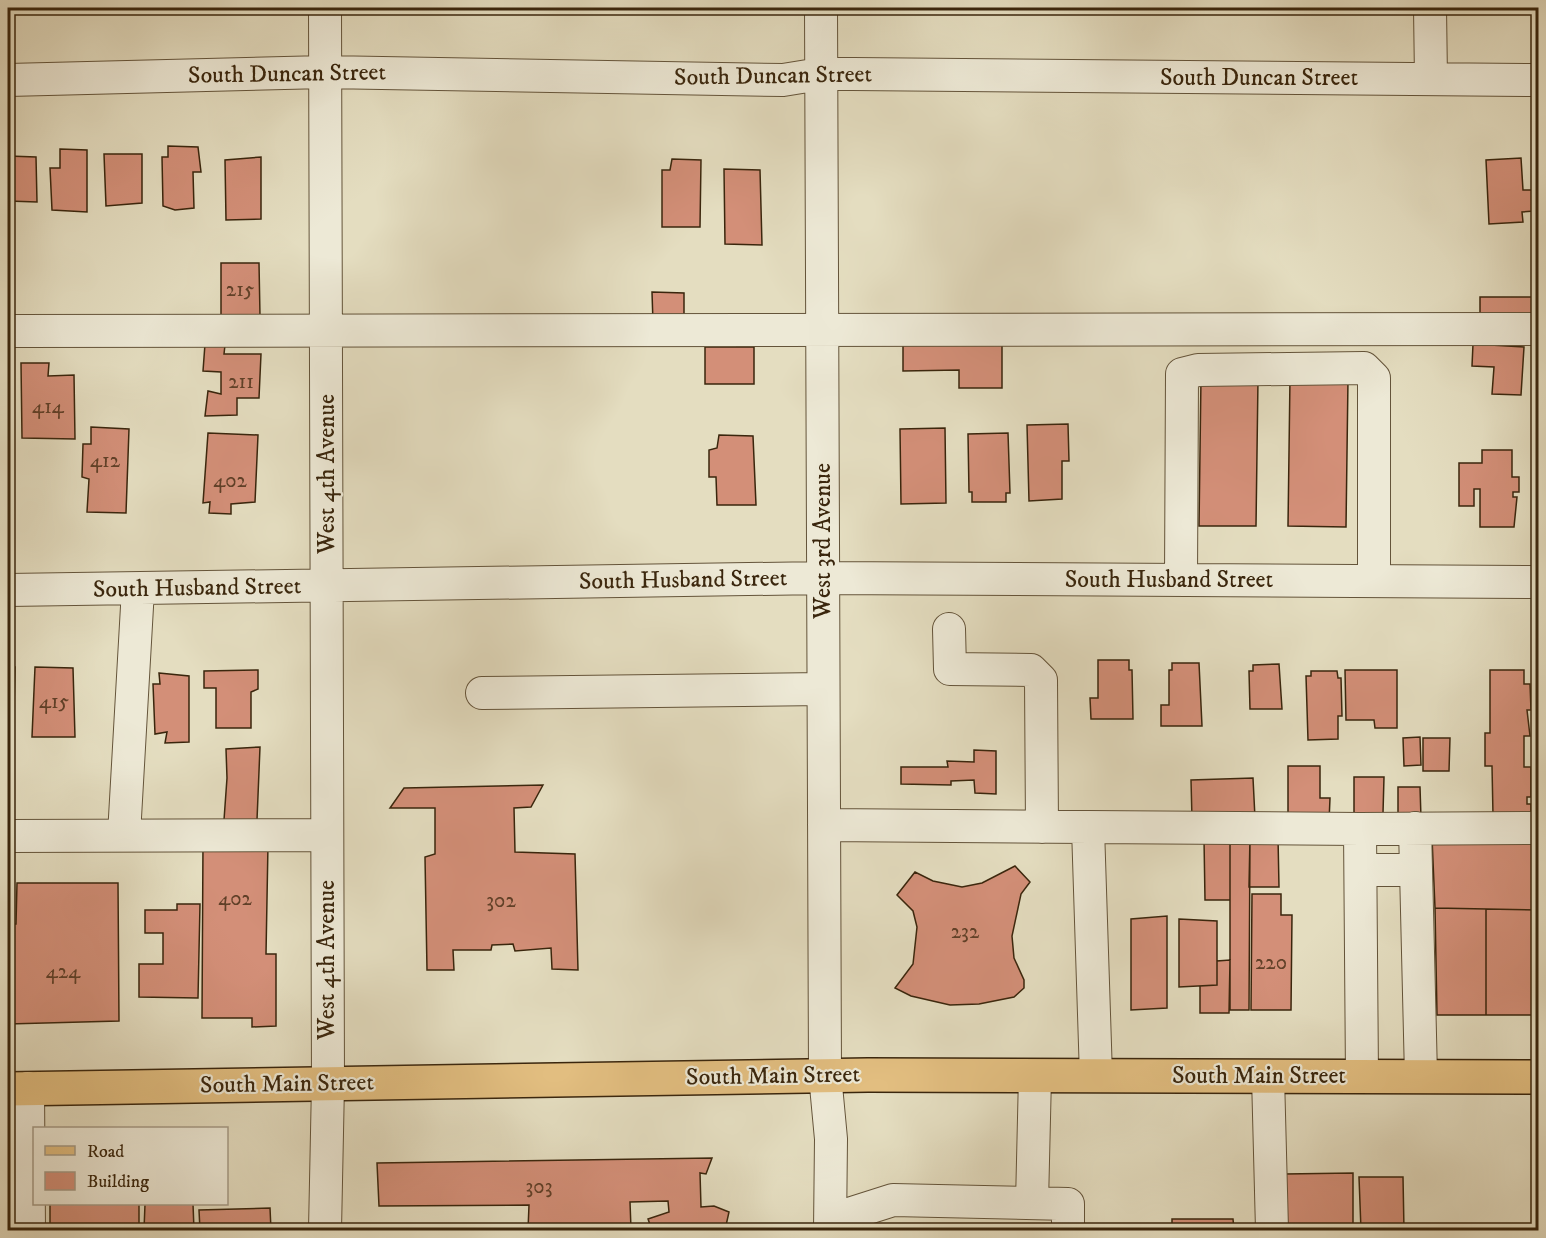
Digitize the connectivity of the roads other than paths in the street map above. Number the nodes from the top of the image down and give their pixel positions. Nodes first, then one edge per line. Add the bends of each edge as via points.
1 (325, 8) edge
2 (821, 8) edge
3 (1430, 8) edge
4 (325, 72) junction
5 (820, 74) junction
6 (1431, 79) junction
7 (8, 80) edge
8 (1539, 80) edge
9 (1539, 329) edge
10 (824, 330) junction
11 (8, 331) edge
12 (327, 331) junction
13 (823, 578) junction
14 (1181, 580) junction
15 (1374, 581) junction
16 (1539, 582) edge
17 (327, 586) junction
18 (138, 589) junction
19 (8, 590) edge
20 (949, 629) dead end
21 (823, 690) junction
22 (482, 693) dead end
23 (824, 825) junction
24 (1042, 827) junction
25 (1088, 828) junction
26 (1415, 828) junction
27 (1539, 828) edge
28 (1360, 829) junction
29 (124, 834) junction
30 (327, 835) junction
31 (8, 836) edge
32 (1361, 870) junction
33 (1416, 870) junction
34 (825, 1076) junction
35 (1035, 1076) junction
36 (1096, 1076) junction
37 (1268, 1076) junction
38 (1421, 1076) junction
39 (1362, 1077) junction
40 (1539, 1077) edge
41 (328, 1084) junction
42 (18, 1089) edge
43 (830, 1176) junction
44 (893, 1200) junction
45 (1032, 1203) junction
46 (830, 1227) edge
47 (29, 1230) edge
48 (325, 1230) edge
49 (1068, 1230) edge
50 (1272, 1230) edge

1 - 4 street, West 4th Avenue
2 - 5 street, West 3rd Avenue
3 - 6 street
4 - 5 street, South Duncan Street via 783,80
4 - 7 street, South Duncan Street
4 - 12 street, West 4th Avenue
5 - 6 street, South Duncan Street
5 - 10 street, West 3rd Avenue
6 - 8 street, South Duncan Street
9 - 10 street
10 - 12 street
10 - 13 street, West 3rd Avenue
11 - 12 street
12 - 17 street, West 4th Avenue
13 - 14 street, South Husband Street
13 - 17 street, South Husband Street
13 - 21 street, West 3rd Avenue
14 - 15 street, South Husband Street
14 - 15 street via 1182,374 1198,370 1364,368 1374,378
15 - 16 street, South Husband Street
17 - 18 street, South Husband Street
17 - 30 street, West 4th Avenue
18 - 19 street, South Husband Street
18 - 29 street
20 - 24 street via 950,669 1031,670 1041,680
21 - 22 street
21 - 23 street, West 3rd Avenue
23 - 24 street
23 - 34 street, West 3rd Avenue
24 - 25 street
25 - 28 street
25 - 36 street
26 - 27 street
26 - 28 street
26 - 33 street
28 - 32 street
29 - 30 street
29 - 31 street
30 - 41 street, West 4th Avenue
32 - 33 street
32 - 39 street
33 - 38 street
34 - 35 main road, South Main Street
34 - 41 main road, South Main Street
34 - 43 street, West 3rd Avenue
35 - 36 main road, South Main Street
35 - 45 street
36 - 37 main road, South Main Street
37 - 39 main road, South Main Street
37 - 50 street
38 - 39 main road, South Main Street
38 - 40 main road, South Main Street
41 - 42 main road, South Main Street
41 - 48 street, West 4th Avenue
42 - 47 street
43 - 44 street
43 - 46 street, West 3rd Avenue
44 - 45 street
44 - 46 street via 849,1214
45 - 49 street via 1068,1204

